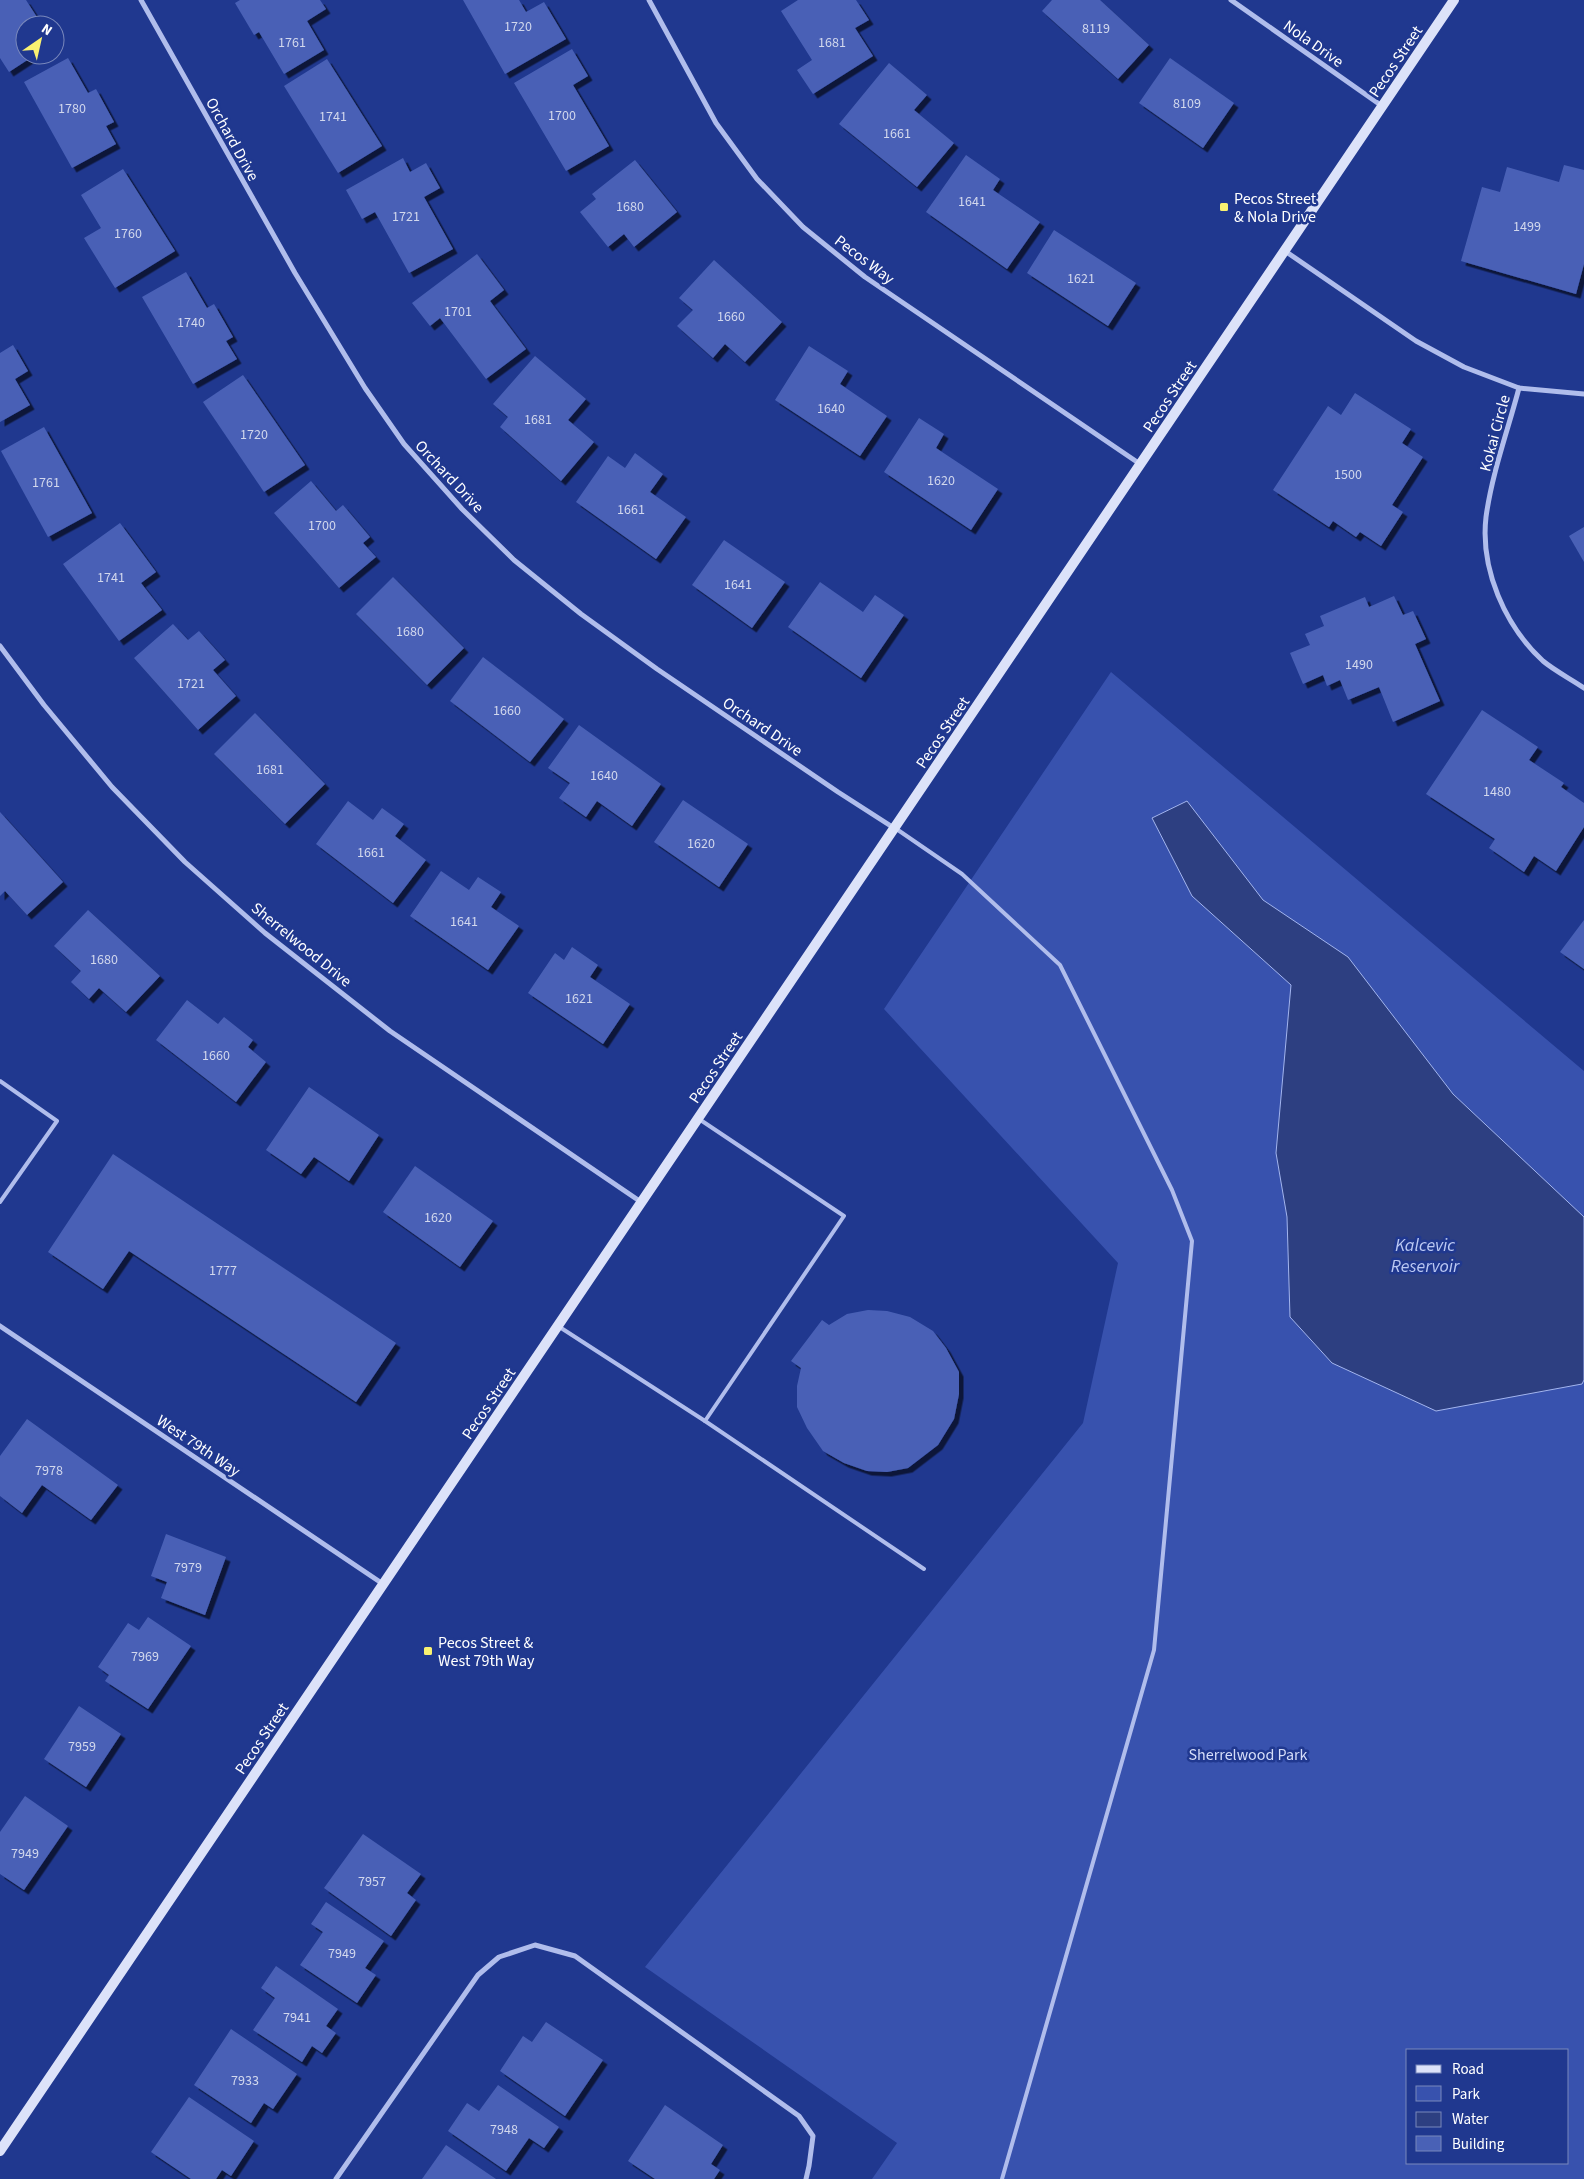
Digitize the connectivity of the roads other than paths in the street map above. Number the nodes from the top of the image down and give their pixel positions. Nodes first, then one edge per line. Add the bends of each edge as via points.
1 (141, 0) edge
2 (649, 0) edge
3 (1231, 0) edge
4 (1454, 0) edge
5 (1382, 106) junction
6 (1285, 251) junction
7 (1519, 388) junction
8 (1584, 394) edge
9 (1140, 464) junction
10 (0, 646) edge
11 (1584, 688) edge
12 (894, 828) junction
13 (0, 1081) edge
14 (699, 1119) junction
15 (0, 1202) edge
16 (642, 1202) junction
17 (0, 1326) edge
18 (558, 1326) junction
19 (705, 1421) junction
20 (924, 1569) dead end
21 (383, 1584) junction
22 (0, 2151) edge
23 (336, 2179) edge
24 (806, 2179) edge
25 (1002, 2179) edge

1 - 12 street, Orchard Drive via 294,273 365,388 404,444 462,509 514,560 581,614 657,669
2 - 9 street, Pecos Way via 716,123 757,179 803,227 866,277
3 - 5 street, Nola Drive
4 - 5 main road, Pecos Street
5 - 6 main road, Pecos Street
6 - 7 street, Kokai Circle via 1416,341 1464,367
6 - 9 main road, Pecos Street
7 - 8 street
7 - 11 street, Kokai Circle via 1486,518 1487,557 1498,597 1518,633 1544,661
9 - 12 main road, Pecos Street
10 - 16 street, Sherrelwood Drive via 112,787 185,862 265,933 390,1030
12 - 14 main road, Pecos Street
12 - 25 lane via 962,874 1060,965 1172,1190 1192,1241 1154,1650
13 - 15 lane via 57,1121
14 - 16 main road, Pecos Street
14 - 19 lane via 844,1216
16 - 18 main road, Pecos Street
17 - 21 street, West 79th Way
18 - 19 lane
18 - 21 main road, Pecos Street
19 - 20 lane
21 - 22 main road, Pecos Street
23 - 24 street via 478,1975 499,1957 535,1945 575,1956 799,2116 812,2136

